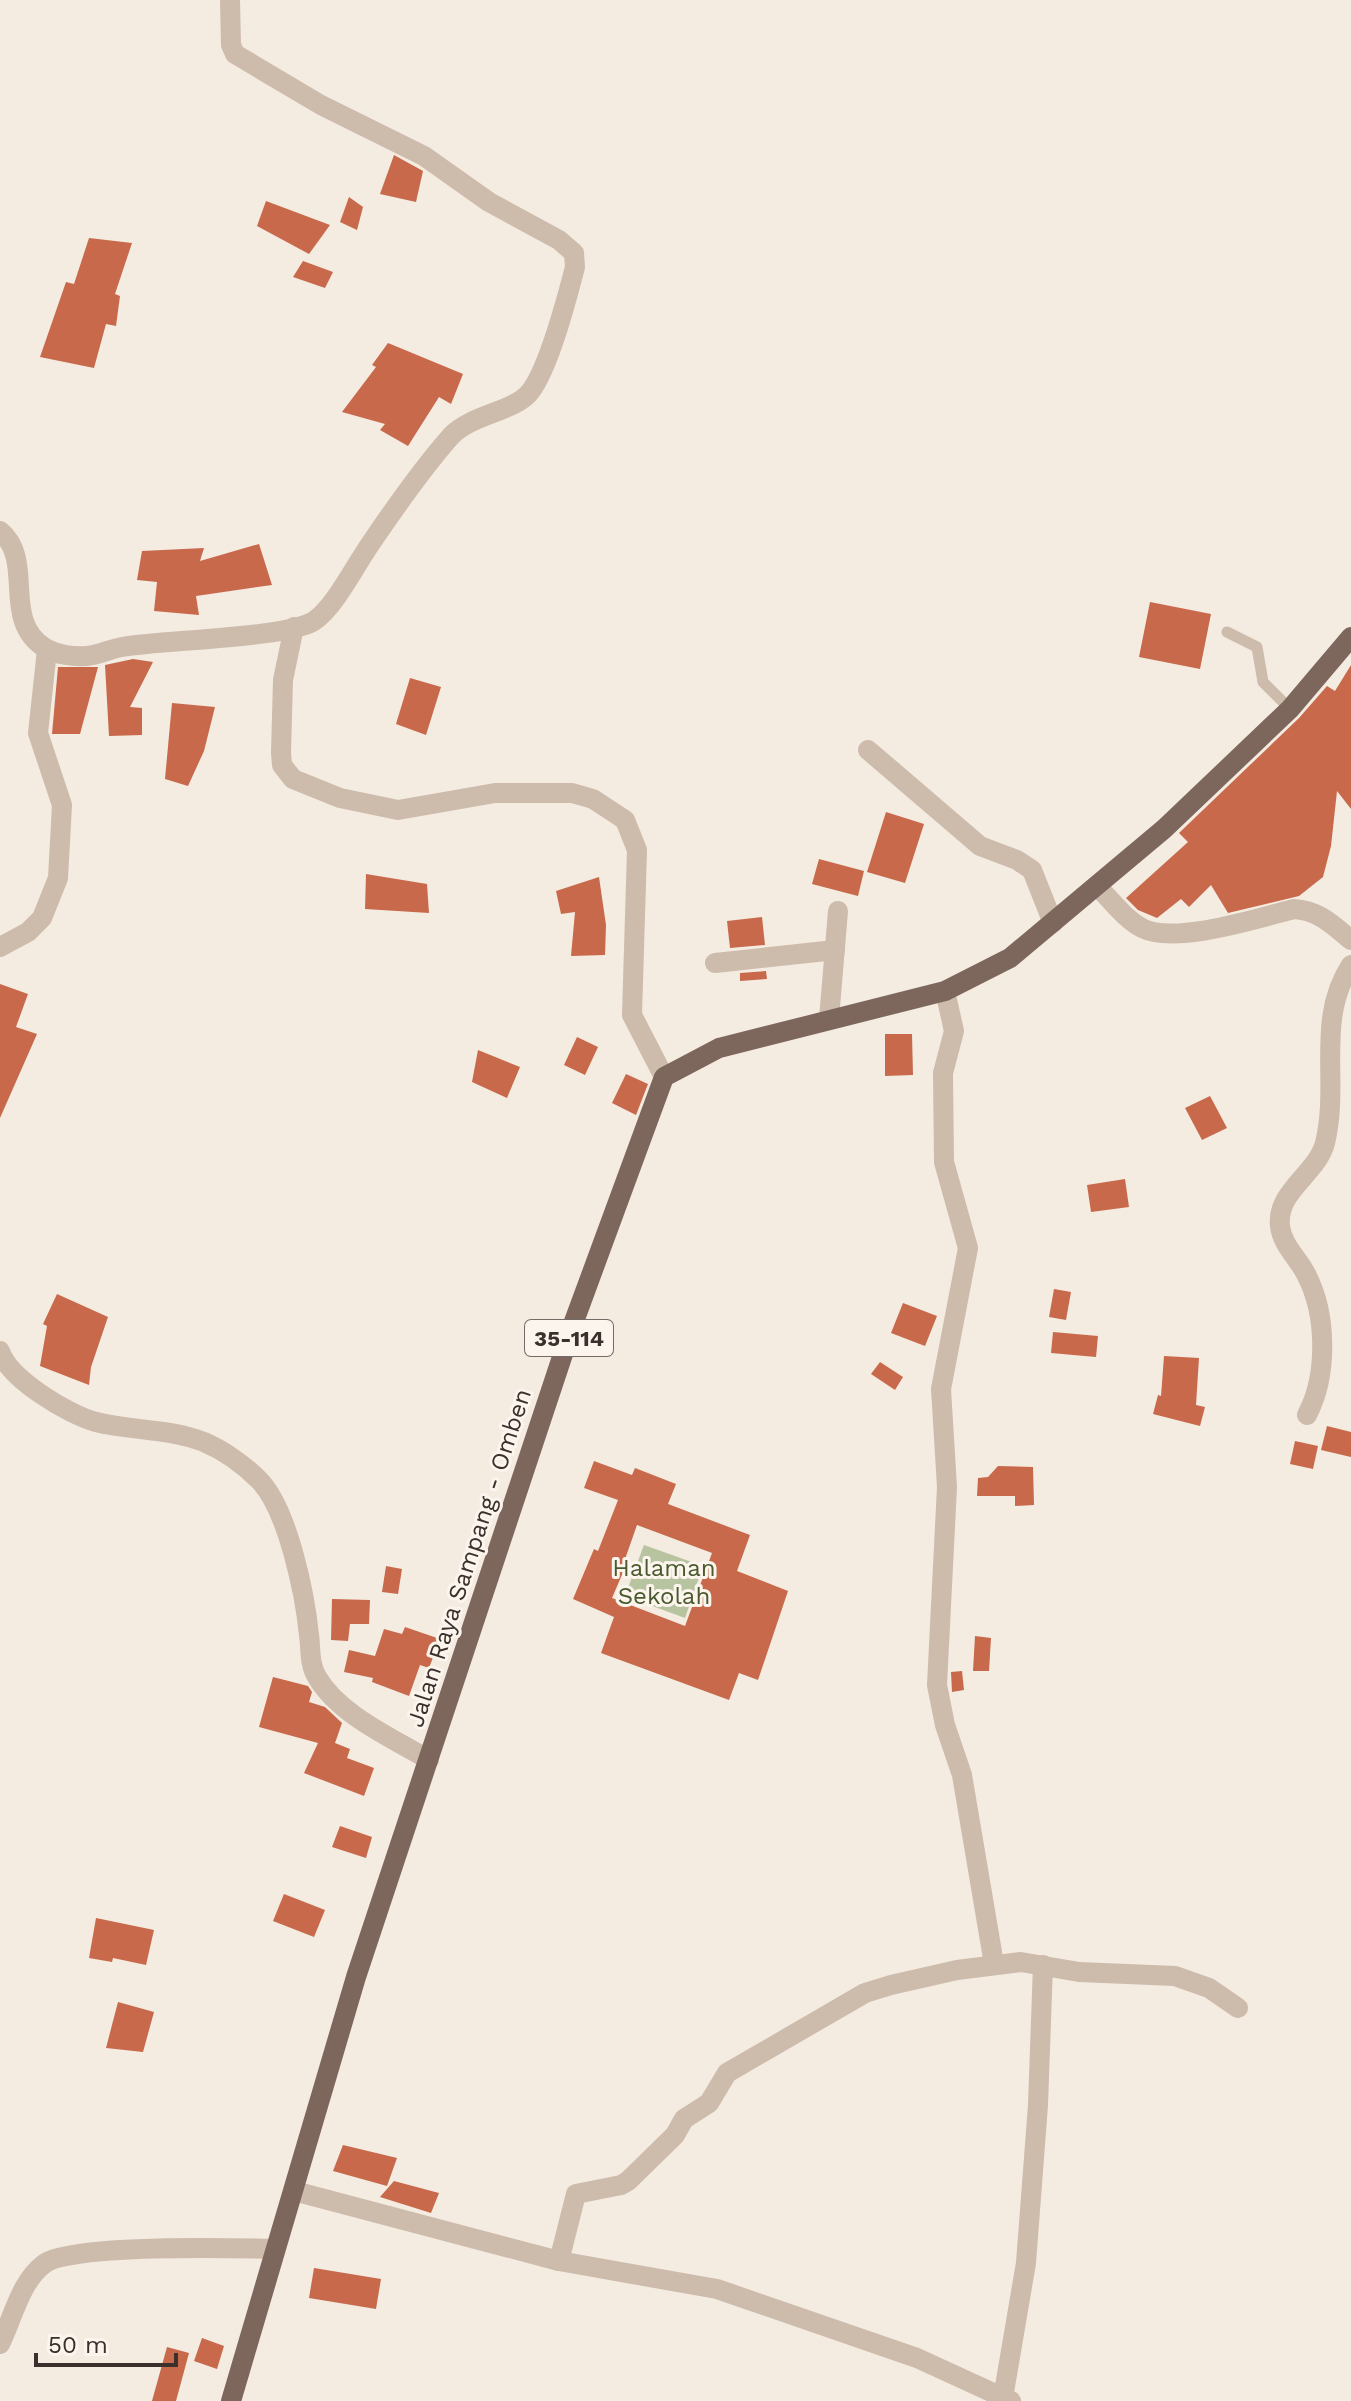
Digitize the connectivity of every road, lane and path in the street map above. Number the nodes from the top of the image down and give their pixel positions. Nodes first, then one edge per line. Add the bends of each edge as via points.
1 (230, 0) edge
2 (0, 531) edge
3 (294, 627) junction
4 (1227, 632) dead end
5 (1351, 637) edge
6 (47, 650) junction
7 (1290, 709) junction
8 (868, 750) dead end
9 (1097, 886) junction
10 (838, 911) dead end
11 (1053, 923) junction
12 (1351, 940) edge
13 (0, 947) edge
14 (835, 950) junction
15 (715, 963) dead end
16 (1351, 965) edge
17 (945, 991) junction
18 (829, 1019) junction
19 (664, 1077) junction
20 (0, 1351) edge
21 (1307, 1415) dead end
22 (429, 1760) junction
23 (994, 1964) junction
24 (1043, 1965) junction
25 (1238, 2008) dead end
26 (294, 2191) junction
27 (274, 2249) junction
28 (559, 2261) junction
29 (0, 2344) edge
30 (1007, 2400) edge
31 (231, 2401) edge

1 - 3 street via 235,54 321,105 424,156 489,202 559,240 575,260 532,390 453,434 319,616
2 - 6 street via 14,551 21,624
3 - 6 street via 119,647 89,656
3 - 19 street via 283,680 281,753 282,765 293,779 340,798 398,810 495,793 572,793 593,799 625,820 637,850 632,1015
4 - 7 lane via 1257,647 1263,682
5 - 7 main road
6 - 13 street via 38,733 62,805 58,878 42,918
7 - 9 main road
8 - 11 street via 980,846 1032,870
9 - 11 main road
9 - 12 street via 1133,922 1154,932 1213,928 1308,909
10 - 14 street
11 - 17 main road via 1010,958
14 - 15 street
14 - 18 street
16 - 21 street via 1334,994 1331,1013 1331,1092 1323,1151 1280,1216 1283,1237 1305,1271 1321,1315 1319,1383
17 - 18 main road
17 - 23 street via 954,1031 943,1073 944,1162 968,1248 941,1389 947,1487 937,1685 962,1775
18 - 19 main road via 719,1048
19 - 22 main road, Jalan Raya Sampang - Omben / 35-114 via 577,1313
20 - 22 street via 18,1378 70,1410 93,1421 157,1428 205,1443 259,1480 269,1492 300,1582 316,1676 336,1699
22 - 26 main road, Jalan Raya Sampang - Omben / 35-114 via 356,1977
23 - 24 street
23 - 28 street via 865,1993 727,2073 709,2103 684,2119 675,2135 628,2181 576,2194
24 - 25 street via 1175,1976 1209,1988
24 - 30 street via 1026,2263
26 - 27 main road, Jalan Raya Sampang - Omben / 35-114
26 - 28 street
27 - 29 street via 61,2255 34,2273
27 - 31 main road, Jalan Raya Sampang - Omben / 35-114
28 - 30 street via 616,2268 762,2302 917,2358

